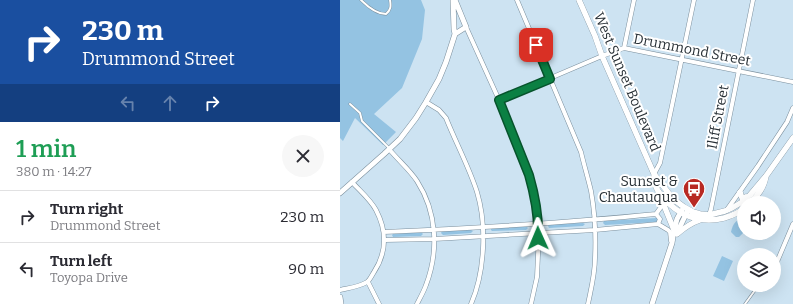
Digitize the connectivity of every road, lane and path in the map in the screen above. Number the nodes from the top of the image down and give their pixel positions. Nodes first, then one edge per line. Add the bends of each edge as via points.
1 (361, 0) edge
2 (390, 0) edge
3 (454, 0) edge
4 (517, 0) edge
5 (579, 0) edge
6 (634, 0) edge
7 (694, 0) edge
8 (753, 0) edge
9 (466, 27) junction
10 (455, 34) junction
11 (624, 48) junction
12 (602, 56) junction
13 (681, 60) junction
14 (739, 71) junction
15 (550, 79) junction
16 (793, 82) edge
17 (499, 100) junction
18 (426, 102) junction
19 (350, 104) dead end
20 (793, 108) edge
21 (793, 138) edge
22 (389, 149) junction
23 (654, 174) junction
24 (766, 176) junction
25 (352, 182) junction
26 (740, 192) junction
27 (340, 193) edge
28 (660, 194) junction
29 (750, 195) junction
30 (757, 196) edge
31 (662, 201) junction
32 (686, 208) junction
33 (726, 211) junction
34 (737, 212) edge
35 (656, 214) junction
36 (683, 214) junction
37 (709, 215) junction
38 (595, 220) junction
39 (700, 220) junction
40 (539, 224) junction
41 (658, 224) junction
42 (793, 224) edge
43 (482, 228) junction
44 (434, 230) junction
45 (595, 230) junction
46 (384, 232) junction
47 (675, 232) junction
48 (539, 233) junction
49 (483, 236) junction
50 (434, 239) junction
51 (385, 240) junction
52 (672, 243) junction
53 (781, 252) edge
54 (368, 282) junction
55 (340, 290) edge
56 (754, 292) edge
57 (340, 297) edge
58 (342, 304) edge
59 (379, 304) edge
60 (417, 304) edge
61 (471, 304) edge
62 (531, 304) edge
63 (588, 304) edge
64 (652, 304) edge
65 (745, 304) edge

1 - 2 lane via 382,14 390,11
3 - 9 street
3 - 10 street
4 - 15 street
5 - 12 main road, West Sunset Boulevard
6 - 11 street
7 - 13 street
8 - 14 street, Iliff Street
9 - 10 street
9 - 17 street
10 - 18 street via 439,79
11 - 12 street, Drummond Street
11 - 13 street, Drummond Street
12 - 15 street, Drummond Street
12 - 23 main road, West Sunset Boulevard
13 - 14 street, Drummond Street
13 - 23 street via 660,163
14 - 16 street, Drummond Street
14 - 37 street, Iliff Street
15 - 17 street, Drummond Street
15 - 38 street via 581,152
17 - 40 street via 529,175
18 - 22 street via 400,139
18 - 43 street via 446,118 476,189
19 - 22 lane via 360,113 362,121
20 - 26 street via 787,122
21 - 24 main road, West Sunset Boulevard
22 - 25 street
22 - 44 street via 411,172 423,192
23 - 28 main road, West Sunset Boulevard via 654,183
23 - 32 main road, West Sunset Boulevard via 673,199
24 - 29 main road, West Sunset Boulevard
24 - 30 main road, West Sunset Boulevard
25 - 27 street
25 - 46 street via 376,210
26 - 29 main road via 744,199
26 - 33 street
28 - 31 main road
28 - 36 main road, West Sunset Boulevard
29 - 33 main road, West Sunset Boulevard
31 - 35 street
31 - 47 main road
32 - 36 street
32 - 37 main road, West Sunset Boulevard
33 - 37 main road, West Sunset Boulevard
34 - 39 main road, West Sunset Boulevard via 716,220
35 - 38 street
35 - 41 street via 660,219
36 - 39 main road, West Sunset Boulevard
36 - 47 street via 678,219
38 - 40 street
38 - 45 street
39 - 47 main road
40 - 43 street
40 - 48 street
41 - 45 street
41 - 52 street via 670,232
42 - 53 street
43 - 44 street
43 - 49 street
44 - 46 street
44 - 50 street
45 - 48 street
45 - 63 street via 593,281
46 - 51 street
47 - 52 street
48 - 49 street
48 - 62 street via 537,277
49 - 50 street
49 - 61 street via 481,271
50 - 51 street
50 - 60 street via 431,270
51 - 54 street via 380,262
52 - 64 street
54 - 55 street
54 - 59 street
56 - 65 lane
57 - 58 street

